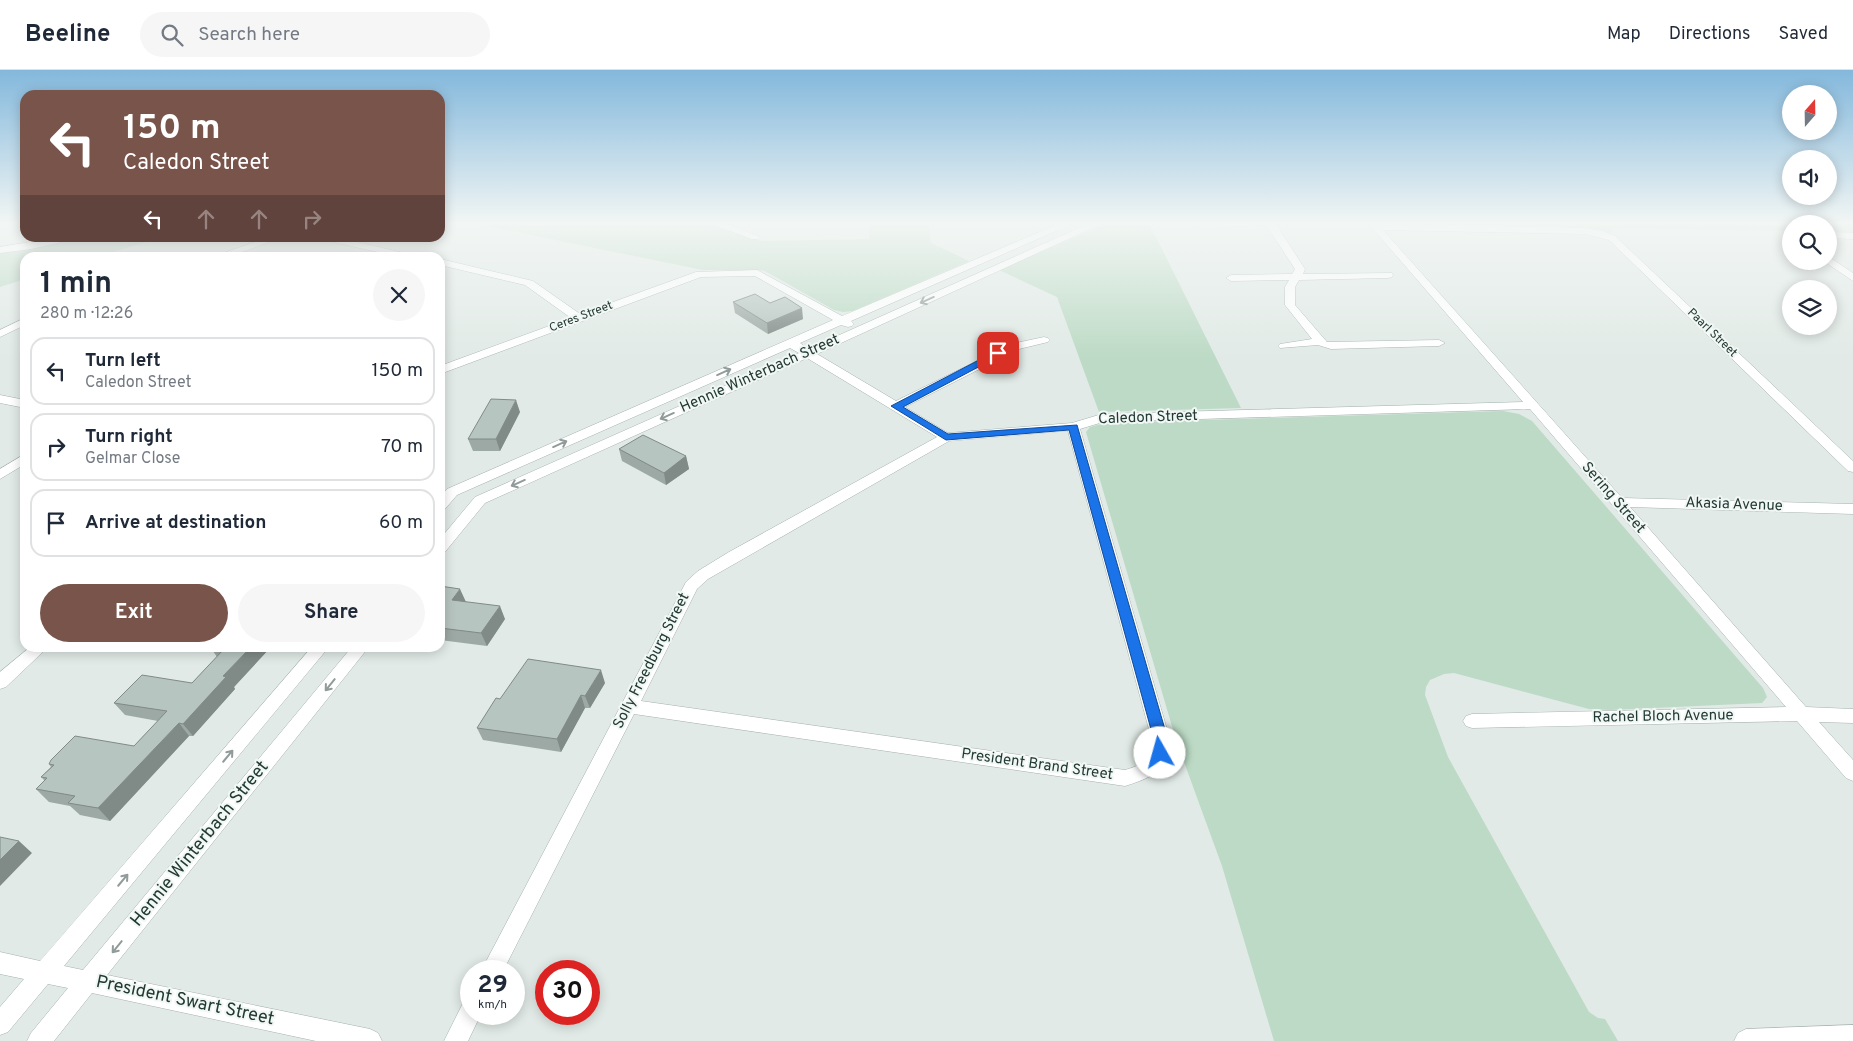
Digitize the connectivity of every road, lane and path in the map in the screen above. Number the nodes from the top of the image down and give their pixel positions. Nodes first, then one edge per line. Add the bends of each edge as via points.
1 (467, 268) edge
2 (964, 268) edge
3 (995, 268) edge
4 (1300, 268) edge
5 (1412, 268) edge
6 (1644, 268) edge
7 (1840, 268) edge
8 (1297, 275) junction
9 (1388, 275) dead end
10 (1231, 278) dead end
11 (1853, 278) edge
12 (578, 318) junction
13 (841, 321) junction
14 (20, 324) edge
15 (858, 330) junction
16 (0, 334) edge
17 (1044, 340) dead end
18 (1320, 341) junction
19 (790, 343) junction
20 (1439, 343) dead end
21 (1284, 346) dead end
22 (809, 352) junction
23 (445, 368) edge
24 (0, 399) edge
25 (20, 403) edge
26 (1533, 405) junction
27 (896, 406) junction
28 (1073, 427) junction
29 (946, 438) junction
30 (20, 461) edge
31 (1853, 468) edge
32 (0, 475) edge
33 (446, 491) edge
34 (480, 500) junction
35 (1616, 502) junction
36 (1853, 509) edge
37 (445, 544) edge
38 (34, 652) edge
39 (317, 652) edge
40 (357, 652) edge
41 (0, 682) edge
42 (629, 706) junction
43 (1801, 714) junction
44 (1853, 716) edge
45 (1472, 721) dead end
46 (1853, 772) edge
47 (498, 960) edge
48 (0, 963) edge
49 (45, 972) junction
50 (89, 980) junction
51 (0, 1024) edge
52 (464, 1025) edge
53 (1853, 1036) edge
54 (39, 1041) edge
55 (370, 1041) edge
56 (456, 1041) edge
57 (1746, 1041) edge

1 - 12 street via 529,283
2 - 13 street, Hennie Winterbach Street
3 -> 15 street, Hennie Winterbach Street
4 - 8 street
5 - 26 street, Sering Street
6 - 31 street, Paarl Street
7 - 11 street
8 - 9 street
8 - 10 street
8 - 18 street via 1290,287 1290,305
12 - 13 street, Ceres Street via 689,277 750,272 765,276
12 - 23 street, Ceres Street
13 - 15 street, Ceres Street
13 - 19 street, Hennie Winterbach Street
14 - 16 street
15 - 22 street, Hennie Winterbach Street
17 - 27 street via 1006,349
18 - 20 street via 1331,346
18 - 21 street
19 - 22 street
33 -> 19 street, Hennie Winterbach Street
22 - 27 street
22 -> 34 street, Hennie Winterbach Street
24 - 25 street
26 - 28 street, Caledon Street via 1102,418
26 - 35 street, Sering Street
27 - 29 street
28 - 29 street, Caledon Street
28 - 42 street, President Brand Street via 1159,733 1160,753 1150,768 1125,778
29 - 42 street, Solly Freedburg Street via 704,575 686,595
30 - 32 street
33 - 34 street
34 - 37 street, Hennie Winterbach Street
35 - 36 street, Akasia Avenue
35 - 43 street, Sering Street
38 - 41 street
49 -> 39 street, Hennie Winterbach Street
40 -> 50 street, Hennie Winterbach Street
42 - 47 street, Solly Freedburg Street
43 - 44 street, Rachel Bloch Avenue
43 - 45 street, Rachel Bloch Avenue
43 - 46 street, Sering Street
48 - 49 street, President Swart Street
49 - 50 street, President Swart Street
49 - 51 street, Hennie Winterbach Street
50 - 54 street, Hennie Winterbach Street
50 - 55 street, President Swart Street
52 - 56 street
53 - 57 street

